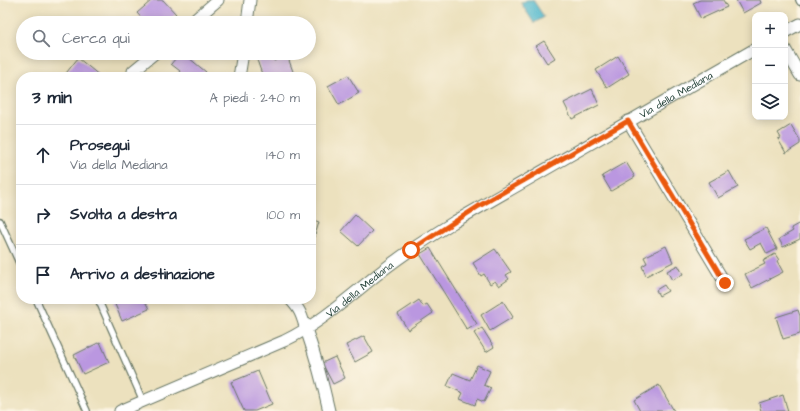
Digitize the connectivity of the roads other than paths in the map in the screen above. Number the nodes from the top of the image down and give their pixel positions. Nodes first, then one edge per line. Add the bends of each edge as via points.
1 (218, 0) edge
2 (250, 0) edge
3 (199, 16) edge
4 (248, 16) edge
5 (800, 24) edge
6 (788, 30) edge
7 (752, 51) edge
8 (788, 54) edge
9 (146, 60) edge
10 (242, 60) edge
11 (133, 71) dead end
12 (240, 72) edge
13 (800, 75) edge
14 (628, 121) junction
15 (0, 221) edge
16 (16, 256) edge
17 (725, 283) dead end
18 (38, 304) edge
19 (100, 304) edge
20 (294, 304) edge
21 (306, 330) junction
22 (143, 401) junction
23 (87, 411) edge
24 (120, 411) edge
25 (329, 411) edge

1 - 3 street
2 - 4 street
5 - 6 street
7 - 14 street, Via della Mediana
8 - 13 street
9 - 11 street
10 - 12 street
14 - 17 street
14 - 21 street, Via della Mediana via 441,230
15 - 16 lane
18 - 23 lane
19 - 22 lane
20 - 21 street via 301,313
21 - 22 street, Via della Mediana
21 - 25 street
22 - 24 street, Via della Mediana

